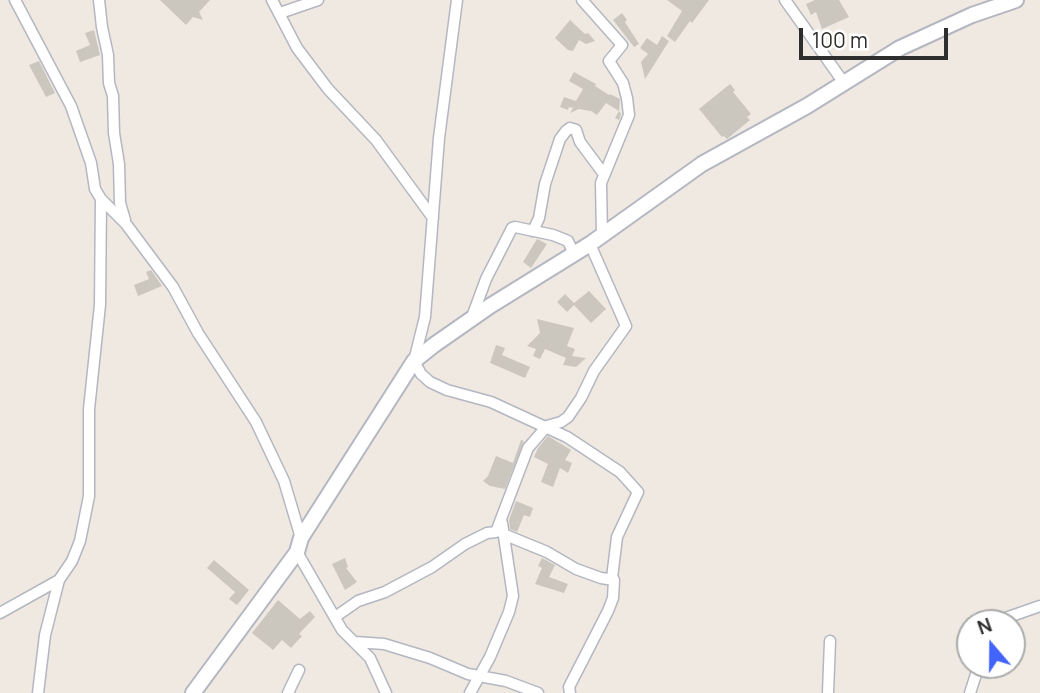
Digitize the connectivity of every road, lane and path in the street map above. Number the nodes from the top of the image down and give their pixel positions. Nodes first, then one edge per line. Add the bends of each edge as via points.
1 (15, 0) edge
2 (99, 0) edge
3 (272, 0) edge
4 (318, 0) edge
5 (457, 0) edge
6 (582, 0) edge
7 (785, 0) edge
8 (1016, 0) edge
9 (280, 13) junction
10 (844, 83) junction
11 (603, 173) junction
12 (101, 199) junction
13 (433, 218) junction
14 (126, 224) junction
15 (533, 231) junction
16 (596, 239) junction
17 (573, 252) junction
18 (472, 317) junction
19 (414, 362) junction
20 (547, 426) junction
21 (502, 519) junction
22 (503, 534) junction
23 (299, 545) junction
24 (58, 580) junction
25 (614, 580) junction
26 (0, 613) edge
27 (335, 617) junction
28 (830, 641) dead end
29 (355, 642) junction
30 (299, 670) dead end
31 (480, 677) junction
32 (38, 693) edge
33 (193, 693) edge
34 (288, 693) edge
35 (386, 693) edge
36 (470, 693) edge
37 (538, 693) edge
38 (570, 693) edge
39 (828, 693) edge

1 - 12 street via 71,106
2 - 14 street
3 - 9 street
4 - 9 street
5 - 13 street
6 - 11 street via 622,45 609,61 623,83 629,115
7 - 10 street
8 - 10 street via 932,32
9 - 13 street via 296,48 376,140
10 - 16 street via 702,164
11 - 15 street via 576,130 566,131
11 - 16 street
12 - 14 street
12 - 24 street via 100,292 89,409 89,496 80,541
13 - 19 street via 425,317
14 - 23 street via 173,286 256,422 284,481
15 - 17 street via 568,242
15 - 18 street via 512,228
16 - 17 street
16 - 20 street via 626,326 568,416
17 - 18 street
18 - 19 street
19 - 20 street via 430,382
19 - 23 street
20 - 21 street via 528,448
20 - 25 street via 620,472 638,492 617,537
21 - 22 street
21 - 27 street via 496,531
22 - 25 street via 576,569
22 - 31 street via 513,596
23 - 27 street
23 - 33 street
24 - 26 street
24 - 32 street
25 - 38 street via 608,611
27 - 29 street
28 - 39 street
29 - 31 street via 384,644
29 - 35 street via 370,658
30 - 34 street
31 - 36 street
31 - 37 street

